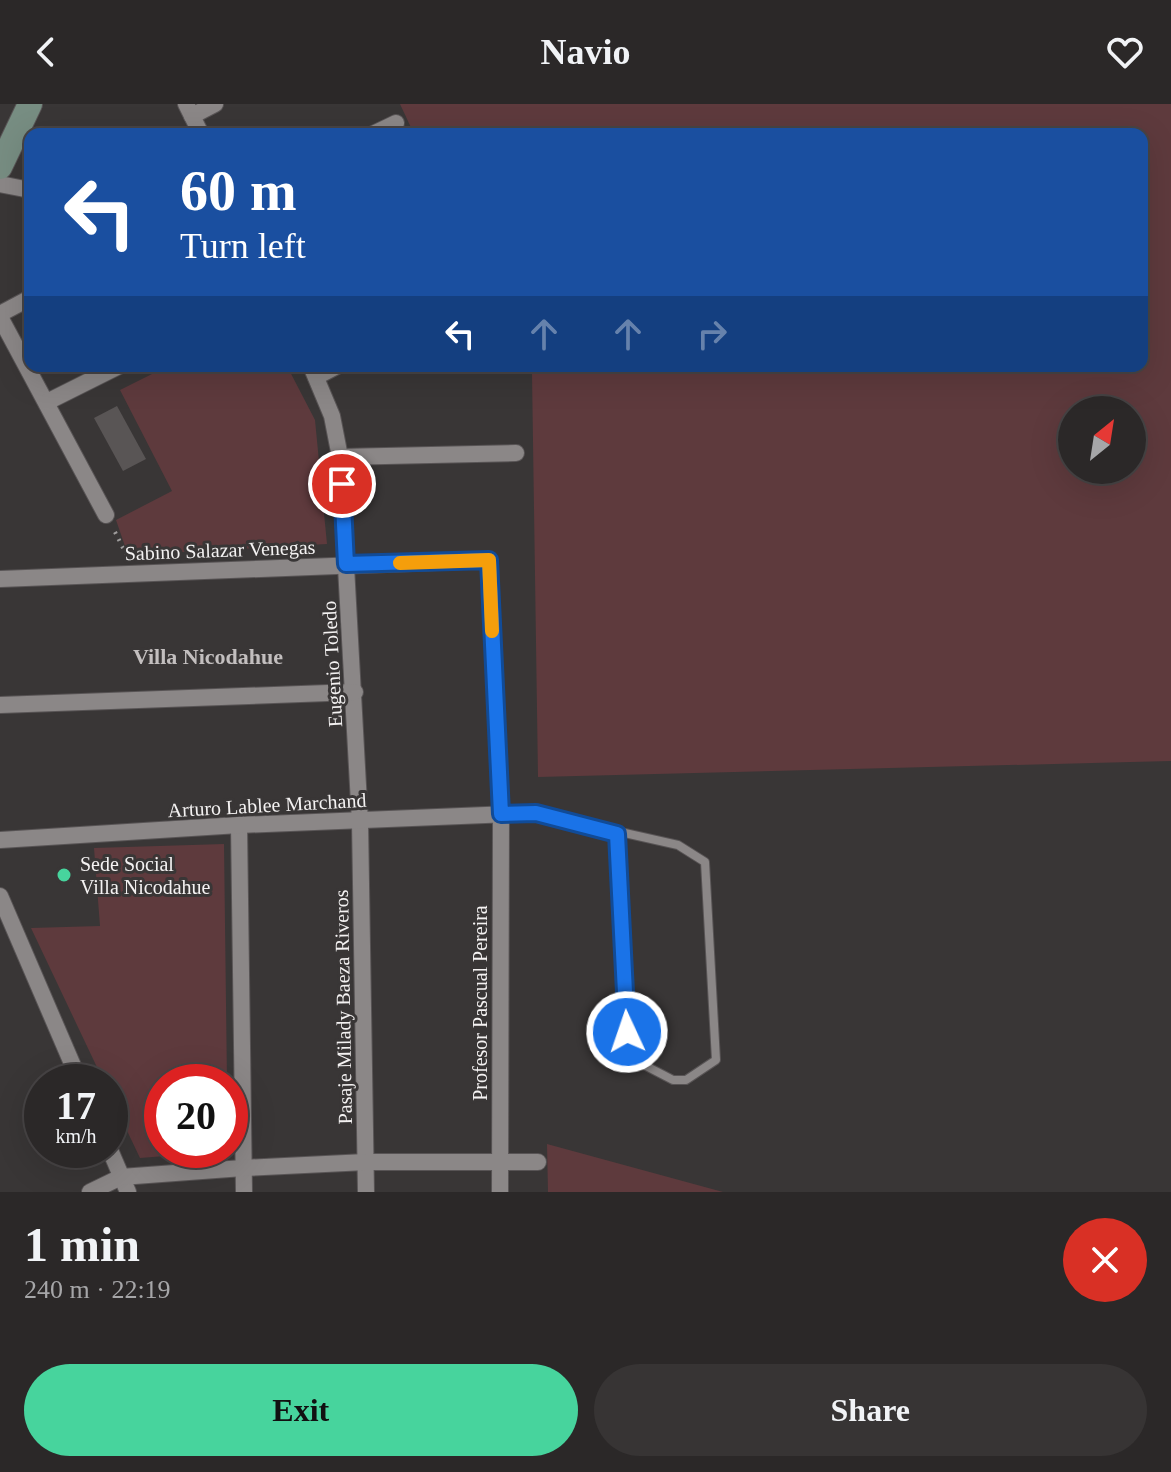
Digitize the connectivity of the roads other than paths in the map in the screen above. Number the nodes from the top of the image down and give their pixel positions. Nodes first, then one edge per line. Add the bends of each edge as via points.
1 (30, 104) edge
2 (215, 104) edge
3 (189, 110) edge
4 (396, 123) dead end
5 (198, 128) edge
6 (386, 128) edge
7 (0, 167) edge
8 (0, 184) edge
9 (24, 189) edge
10 (24, 301) edge
11 (0, 315) edge
12 (24, 359) edge
13 (31, 372) edge
14 (107, 372) edge
15 (313, 372) edge
16 (47, 402) junction
17 (516, 453) dead end
18 (340, 457) junction
19 (106, 515) road end
20 (489, 560) joint
21 (346, 564) junction
22 (0, 579) edge
23 (355, 692) junction
24 (0, 705) edge
25 (536, 813) joint
26 (501, 814) junction
27 (360, 822) junction
28 (239, 825) junction
29 (617, 834) junction
30 (0, 840) edge
31 (0, 896) edge
32 (72, 1064) edge
33 (242, 1064) edge
34 (366, 1162) junction
35 (499, 1162) junction
36 (538, 1162) dead end
37 (243, 1168) joint
38 (248, 1168) edge
39 (124, 1184) edge
40 (90, 1192) edge
41 (244, 1192) edge
42 (366, 1192) edge
43 (500, 1192) edge

1 - 7 street
2 - 3 street
3 - 5 street
4 - 6 street
8 - 9 street
10 - 11 street
11 - 12 street
13 - 16 street
14 - 16 street
15 - 18 street, Eugenio Toledo via 332,416
16 - 19 street
17 - 18 street
18 - 21 street, Eugenio Toledo
20 - 21 street, Sabino Salazar Venegas
20 - 26 street, Profesor Pascual Pereira
21 - 22 street, Sabino Salazar Venegas
21 - 23 street, Eugenio Toledo
23 - 24 street
23 - 27 street, Eugenio Toledo
25 - 26 street, Arturo Lablee Marchand
25 - 29 lane
26 - 27 street, Arturo Lablee Marchand
26 - 35 street, Profesor Pascual Pereira
27 - 28 street, Arturo Lablee Marchand
27 - 34 street, Pasaje Milady Baeza Riveros
28 - 30 street, Arturo Lablee Marchand
28 - 33 street
29 - 29 lane via 627,1032 646,1066 673,1080 686,1080 716,1060 705,862 678,845
31 - 32 street
34 - 35 street
34 - 38 street
34 - 42 street, Pasaje Milady Baeza Riveros
35 - 36 street
35 - 43 street, Profesor Pascual Pereira
37 - 39 street
37 - 41 street
39 - 40 street

